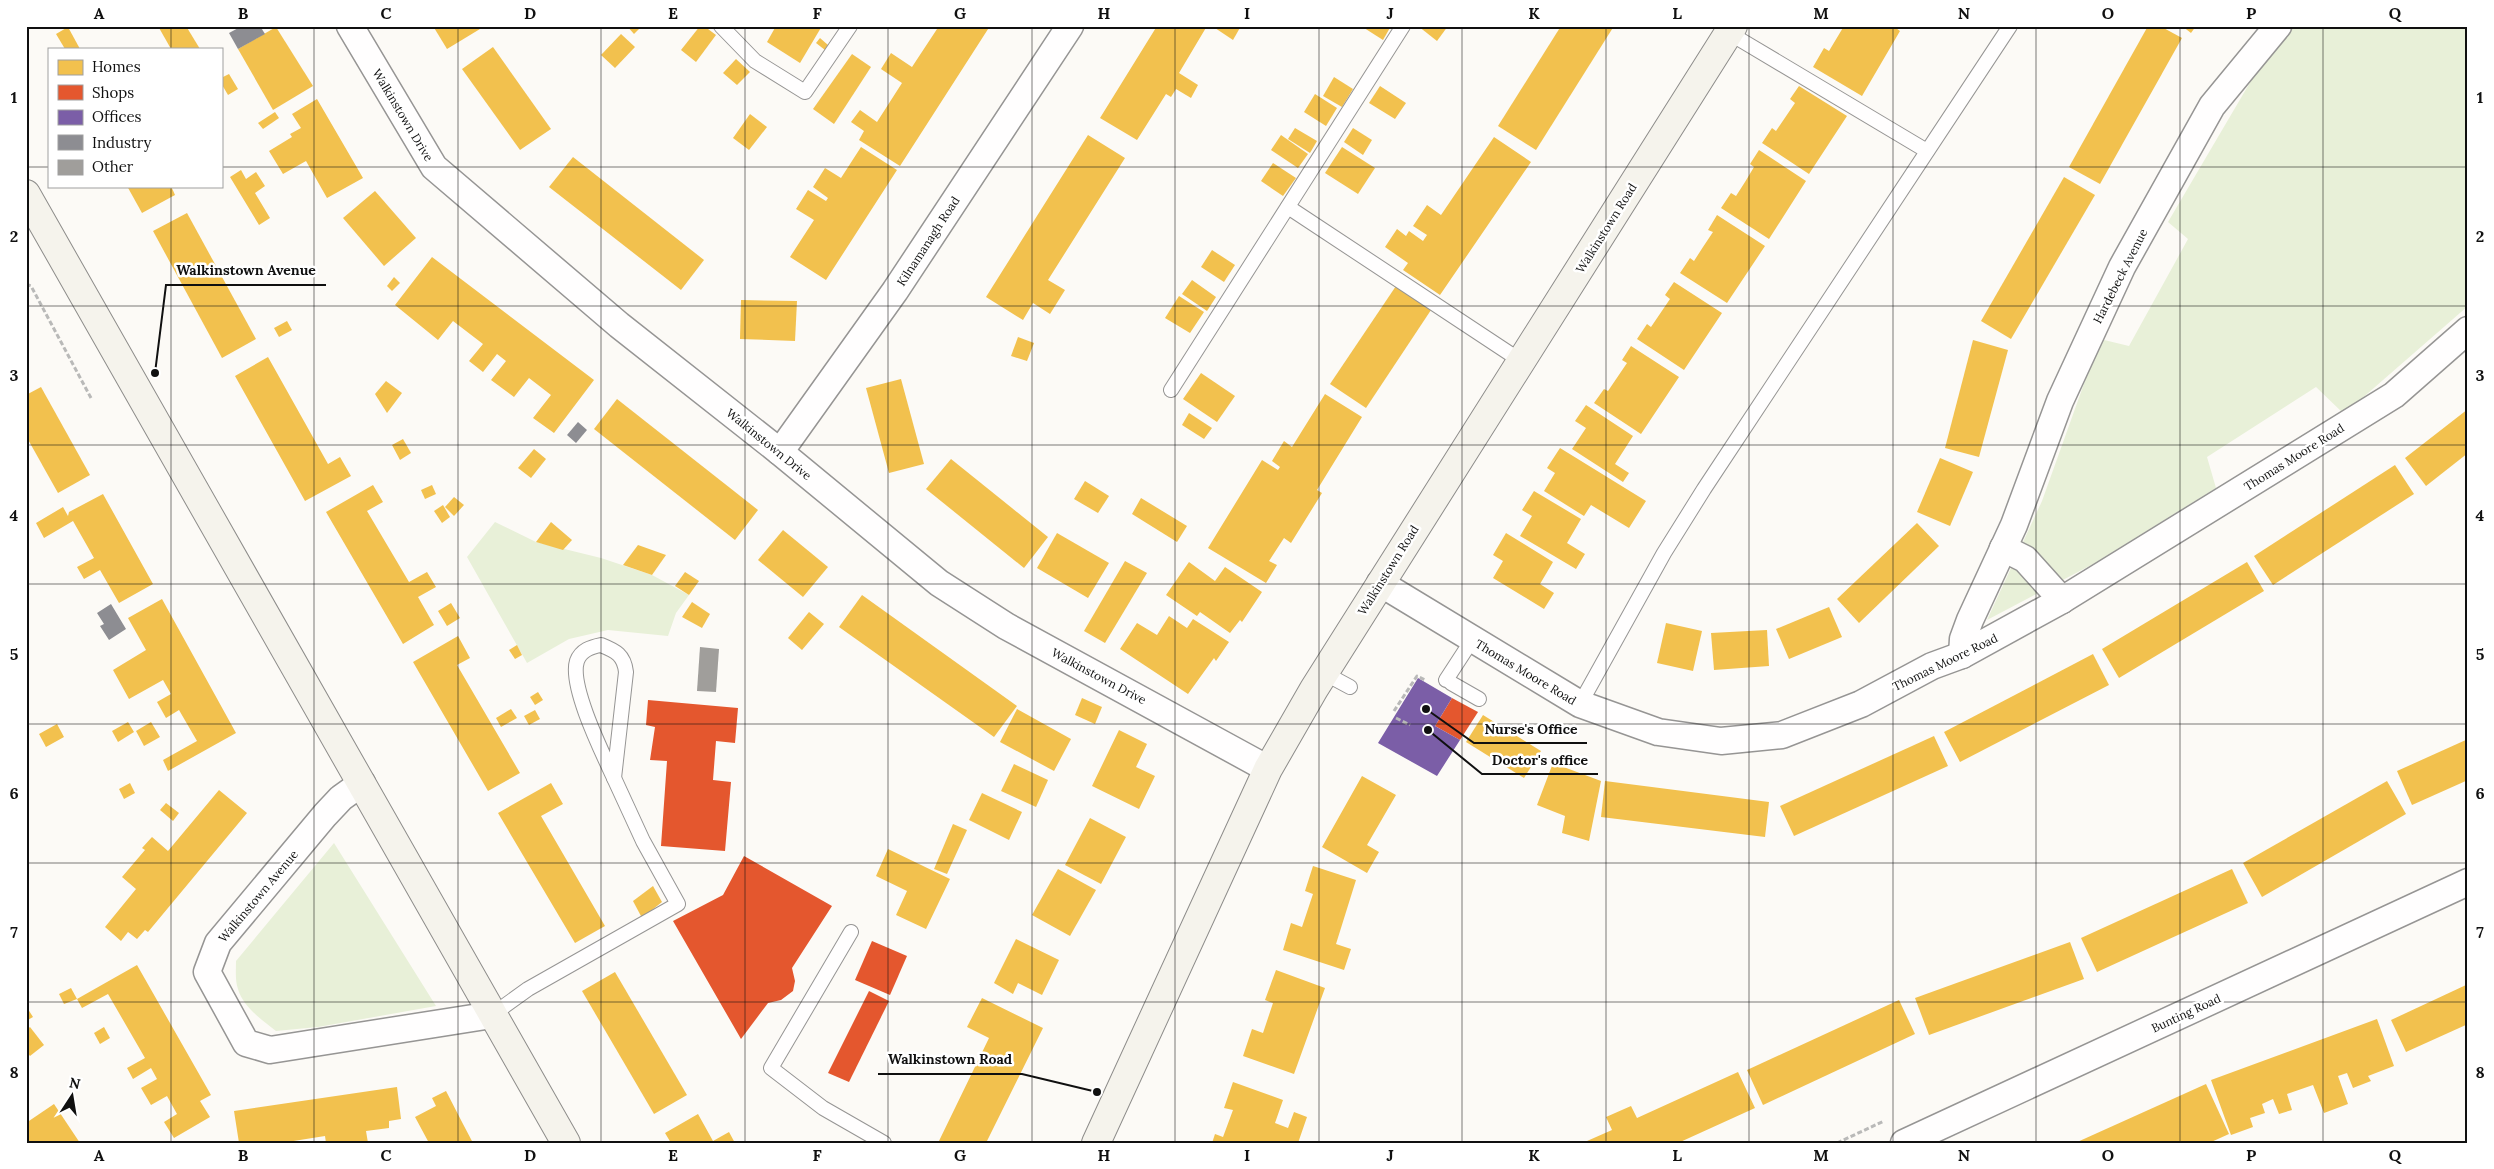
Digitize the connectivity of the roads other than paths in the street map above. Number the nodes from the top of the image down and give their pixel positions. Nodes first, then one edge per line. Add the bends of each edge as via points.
1 (350, 26) edge
2 (721, 26) edge
3 (850, 26) edge
4 (1070, 26) edge
5 (1403, 26) edge
6 (2010, 26) edge
7 (2278, 26) edge
8 (1731, 30) edge
9 (1927, 151) junction
10 (1288, 207) junction
11 (30, 211) edge
12 (2468, 330) edge
13 (1521, 361) junction
14 (1171, 390) dead end
15 (780, 452) junction
16 (2003, 548) junction
17 (1380, 583) junction
18 (2062, 600) junction
19 (1472, 640) junction
20 (1962, 655) junction
21 (1324, 673) junction
22 (1350, 687) dead end
23 (1479, 699) dead end
24 (1580, 704) junction
25 (1268, 769) junction
26 (614, 778) junction
27 (362, 782) junction
28 (2468, 882) edge
29 (851, 932) dead end
30 (492, 1015) junction
31 (566, 1143) edge
32 (884, 1143) edge
33 (1096, 1143) edge
34 (1904, 1143) edge

1 - 15 street, Walkinstown Drive via 434,167 619,325
2 - 3 lane via 755,61 805,92
4 - 15 street, Kilnamanagh Road via 895,291
5 - 10 lane
6 - 9 lane
7 - 16 street, Hardebeck Avenue via 2212,106 2122,267 2060,402
8 - 9 lane
8 - 13 main road, Walkinstown Road
9 - 24 lane via 1704,489 1664,553
10 - 13 lane
10 - 14 lane
11 - 27 main road
12 - 18 street, Thomas Moore Road via 2394,395
13 - 17 main road, Walkinstown Road
15 - 25 street, Walkinstown Drive via 939,583 1006,626
16 - 18 street via 2024,559
16 - 20 street, Hardebeck Avenue via 1970,620 1963,639
17 - 19 street, Thomas Moore Road
17 - 21 main road, Walkinstown Road
18 - 20 street, Thomas Moore Road
19 - 23 lane via 1449,682
19 - 24 street, Thomas Moore Road
20 - 24 street, Thomas Moore Road via 1932,666 1861,704 1782,735 1722,741 1658,732
21 - 22 lane
21 - 25 main road, Walkinstown Road
25 - 33 main road, Walkinstown Road
26 - 26 lane via 580,698 576,678 577,661 586,649 601,645 617,651 625,661
26 - 30 lane via 643,841 678,904 528,989
27 - 30 main road
27 - 30 street, Walkinstown Avenue via 325,814 218,943 207,972 224,1006 246,1044 270,1050
28 - 34 street, Bunting Road
29 - 32 lane via 771,1068 823,1108
30 - 31 main road

